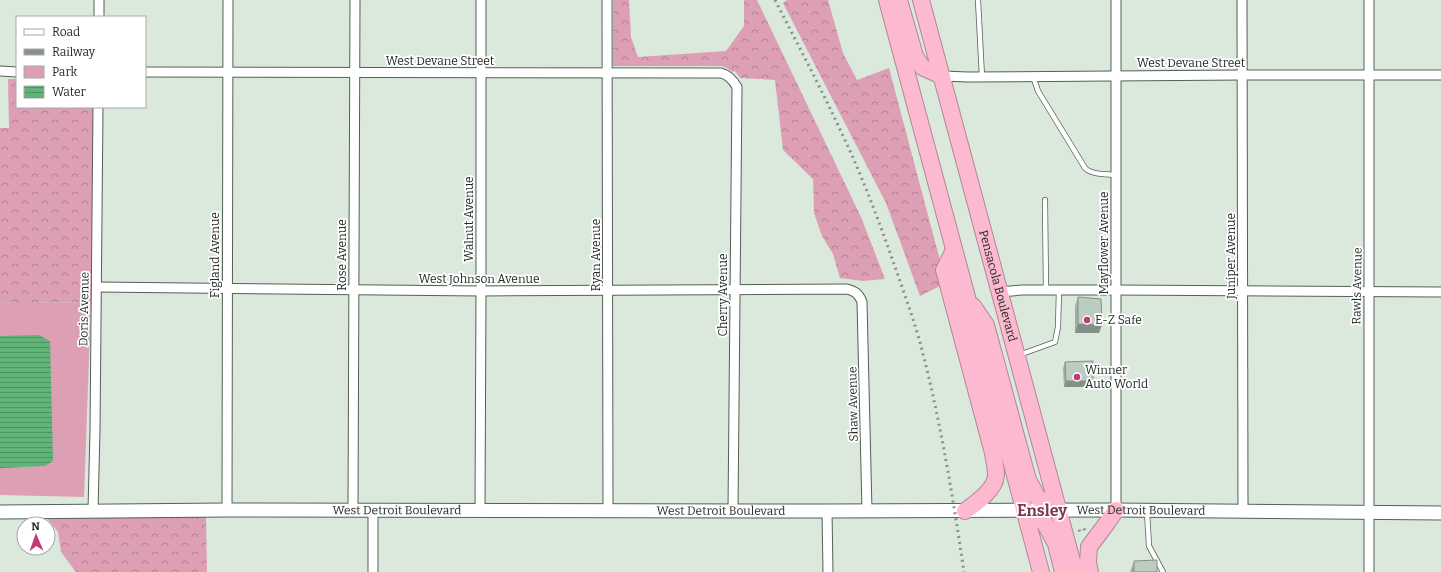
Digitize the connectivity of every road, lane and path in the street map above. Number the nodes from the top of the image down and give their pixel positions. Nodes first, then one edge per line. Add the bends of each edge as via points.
1 (99, 0) edge
2 (228, 0) edge
3 (355, 0) edge
4 (481, 0) edge
5 (607, 0) edge
6 (887, 0) edge
7 (899, 0) edge
8 (921, 0) edge
9 (978, 0) edge
10 (1116, 0) edge
11 (1242, 0) edge
12 (1369, 0) edge
13 (99, 16) edge
14 (0, 72) edge
15 (16, 72) edge
16 (146, 72) edge
17 (228, 72) junction
18 (355, 73) junction
19 (481, 73) junction
20 (607, 73) junction
21 (1116, 75) junction
22 (1242, 75) junction
23 (1369, 75) junction
24 (1441, 75) edge
25 (942, 76) junction
26 (1033, 76) junction
27 (982, 77) junction
28 (733, 80) joint
29 (98, 108) edge
30 (1116, 175) junction
31 (1045, 200) dead end
32 (954, 250) junction
33 (97, 287) junction
34 (227, 289) junction
35 (735, 290) junction
36 (1046, 290) junction
37 (1059, 290) junction
38 (1116, 290) junction
39 (354, 291) junction
40 (481, 291) junction
41 (608, 291) junction
42 (1243, 291) junction
43 (1000, 292) junction
44 (1369, 292) junction
45 (1441, 292) edge
46 (860, 296) joint
47 (966, 296) junction
48 (1017, 355) junction
49 (227, 510) junction
50 (353, 510) junction
51 (373, 510) junction
52 (480, 510) junction
53 (1024, 510) junction
54 (1059, 510) junction
55 (1116, 510) junction
56 (1147, 510) junction
57 (92, 511) junction
58 (608, 511) junction
59 (733, 511) junction
60 (867, 511) junction
61 (966, 511) junction
62 (0, 512) edge
63 (827, 512) junction
64 (1243, 512) junction
65 (1370, 513) junction
66 (1441, 513) edge
67 (373, 572) edge
68 (828, 572) edge
69 (1041, 572) edge
70 (1063, 572) edge
71 (1075, 572) edge
72 (1090, 572) edge
73 (1163, 572) edge
74 (1369, 572) edge

1 - 13 street
2 - 17 street, Figland Avenue
3 - 18 street, Rose Avenue
4 - 19 street, Walnut Avenue
5 - 20 street, Ryan Avenue
6 - 32 highway
7 - 25 highway via 915,56 922,67
8 - 25 highway, Pensacola Boulevard
9 - 27 lane
10 - 21 street, Mayflower Avenue
11 - 22 street, Juniper Avenue
12 - 23 street, Rawls Avenue
14 - 15 street
16 - 17 street, West Devane Street
17 - 18 street, West Devane Street
17 - 34 street, Figland Avenue
18 - 19 street, West Devane Street
18 - 39 street, Rose Avenue
19 - 20 street, West Devane Street
19 - 40 street, Walnut Avenue
20 - 28 street, West Devane Street via 721,73
20 - 41 street, Ryan Avenue
21 - 22 street, West Devane Street
21 - 26 street, West Devane Street
21 - 30 street, Mayflower Avenue
22 - 23 street, West Devane Street
22 - 42 street, Juniper Avenue
23 - 24 street, West Devane Street
23 - 44 street, Rawls Avenue
25 - 27 street, West Devane Street
25 - 43 highway, Pensacola Boulevard
26 - 27 street, West Devane Street
26 - 30 lane via 1035,86 1085,168 1102,174
28 - 35 street, Cherry Avenue via 737,87
29 - 33 street, Doris Avenue
30 - 38 street, Mayflower Avenue
31 - 36 lane
32 - 47 highway
32 - 61 highway via 944,270 993,453 996,477 989,490
33 - 34 street, West Johnson Avenue
33 - 57 street, Doris Avenue
34 - 39 street, West Johnson Avenue
34 - 49 street, Figland Avenue
35 - 41 street, West Johnson Avenue
35 - 46 street, West Johnson Avenue via 847,289
35 - 59 street, Cherry Avenue
36 - 37 street
36 - 43 street
37 - 38 street
37 - 48 lane via 1055,342
38 - 42 street
38 - 55 street, Mayflower Avenue
39 - 40 street, West Johnson Avenue
39 - 50 street, Rose Avenue
40 - 41 street, West Johnson Avenue
40 - 52 street, Walnut Avenue
41 - 58 street, Ryan Avenue
42 - 44 street
42 - 64 street, Juniper Avenue
43 - 48 highway, Pensacola Boulevard
44 - 45 street
44 - 65 street, Rawls Avenue
46 - 60 street, Shaw Avenue
47 - 53 highway
47 - 54 highway via 986,325 1028,480 1038,498
48 - 54 highway, Pensacola Boulevard
49 - 50 street, West Detroit Boulevard
49 - 57 street, West Detroit Boulevard
50 - 51 street, West Detroit Boulevard
51 - 52 street, West Detroit Boulevard
51 - 67 street
52 - 58 street, West Detroit Boulevard
53 - 54 street, West Detroit Boulevard
53 - 61 street, West Detroit Boulevard
53 - 69 highway
53 - 70 highway via 1044,522 1056,544
54 - 55 street, West Detroit Boulevard
54 - 71 highway, Pensacola Boulevard
55 - 56 street, West Detroit Boulevard
55 - 72 highway via 1089,547
56 - 64 street, West Detroit Boulevard
56 - 73 lane via 1149,546
57 - 62 street, West Detroit Boulevard
58 - 59 street, West Detroit Boulevard
59 - 63 street, West Detroit Boulevard
60 - 61 street, West Detroit Boulevard
60 - 63 street, West Detroit Boulevard
63 - 68 street
64 - 65 street, West Detroit Boulevard
65 - 66 street, West Detroit Boulevard
65 - 74 street, Rawls Avenue

